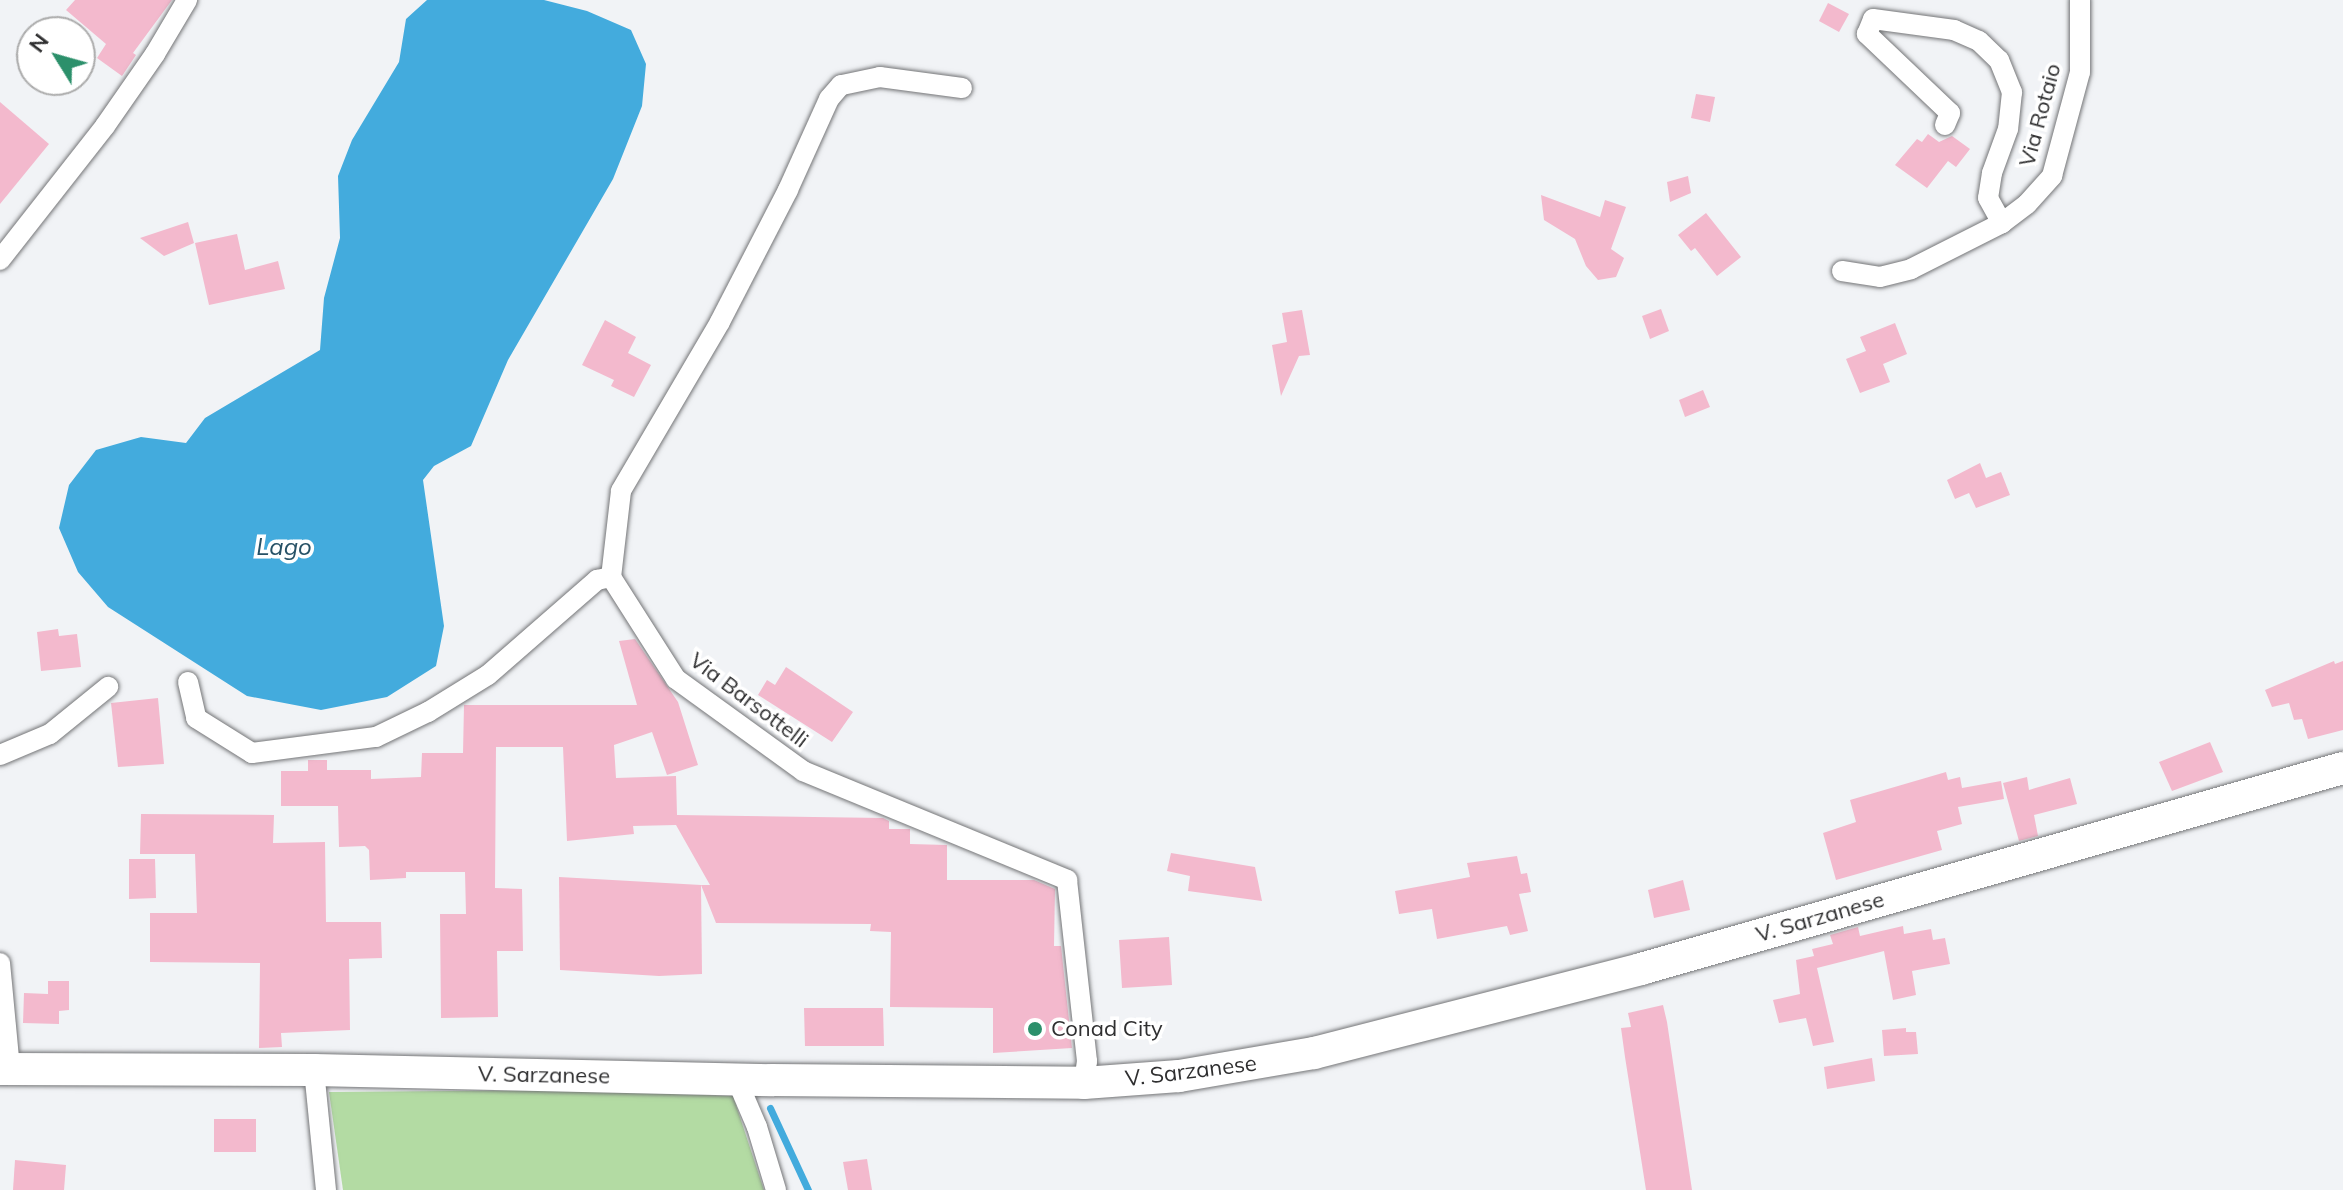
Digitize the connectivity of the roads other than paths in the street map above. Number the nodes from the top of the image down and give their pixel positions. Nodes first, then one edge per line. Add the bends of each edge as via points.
1 (187, 0) edge
2 (2080, 0) edge
3 (962, 88) dead end
4 (1945, 125) dead end
5 (2002, 223) junction
6 (0, 260) edge
7 (1842, 271) dead end
8 (611, 577) junction
9 (188, 682) dead end
10 (108, 687) dead end
11 (0, 755) edge
12 (2343, 768) edge
13 (0, 963) edge
14 (5, 1069) edge
15 (314, 1070) junction
16 (736, 1078) junction
17 (1084, 1083) junction
18 (326, 1190) edge
19 (776, 1190) edge

1 - 6 street via 105,126
2 - 5 street, Via Rotaio via 2080,72 2052,176
3 - 8 street via 880,77 841,85 829,99 720,322 621,491
4 - 5 street, Via Rotaio via 1950,113 1867,34 1873,19 1954,30 1979,41 1999,60 2012,92 2008,129 1988,198
5 - 7 street, Via Rotaio via 1911,269 1880,277
8 - 9 street via 597,580 488,675 376,737 252,753 196,718
8 - 17 street, Via Barsottelli via 676,679 803,771 1067,880 1087,1061
10 - 11 street via 50,734
12 - 17 main road, V. Sarzanese via 1641,969 1314,1053 1179,1076
13 - 14 street
14 - 15 main road, V. Sarzanese
15 - 16 main road, V. Sarzanese
15 - 18 street
16 - 17 main road, V. Sarzanese
16 - 19 street

